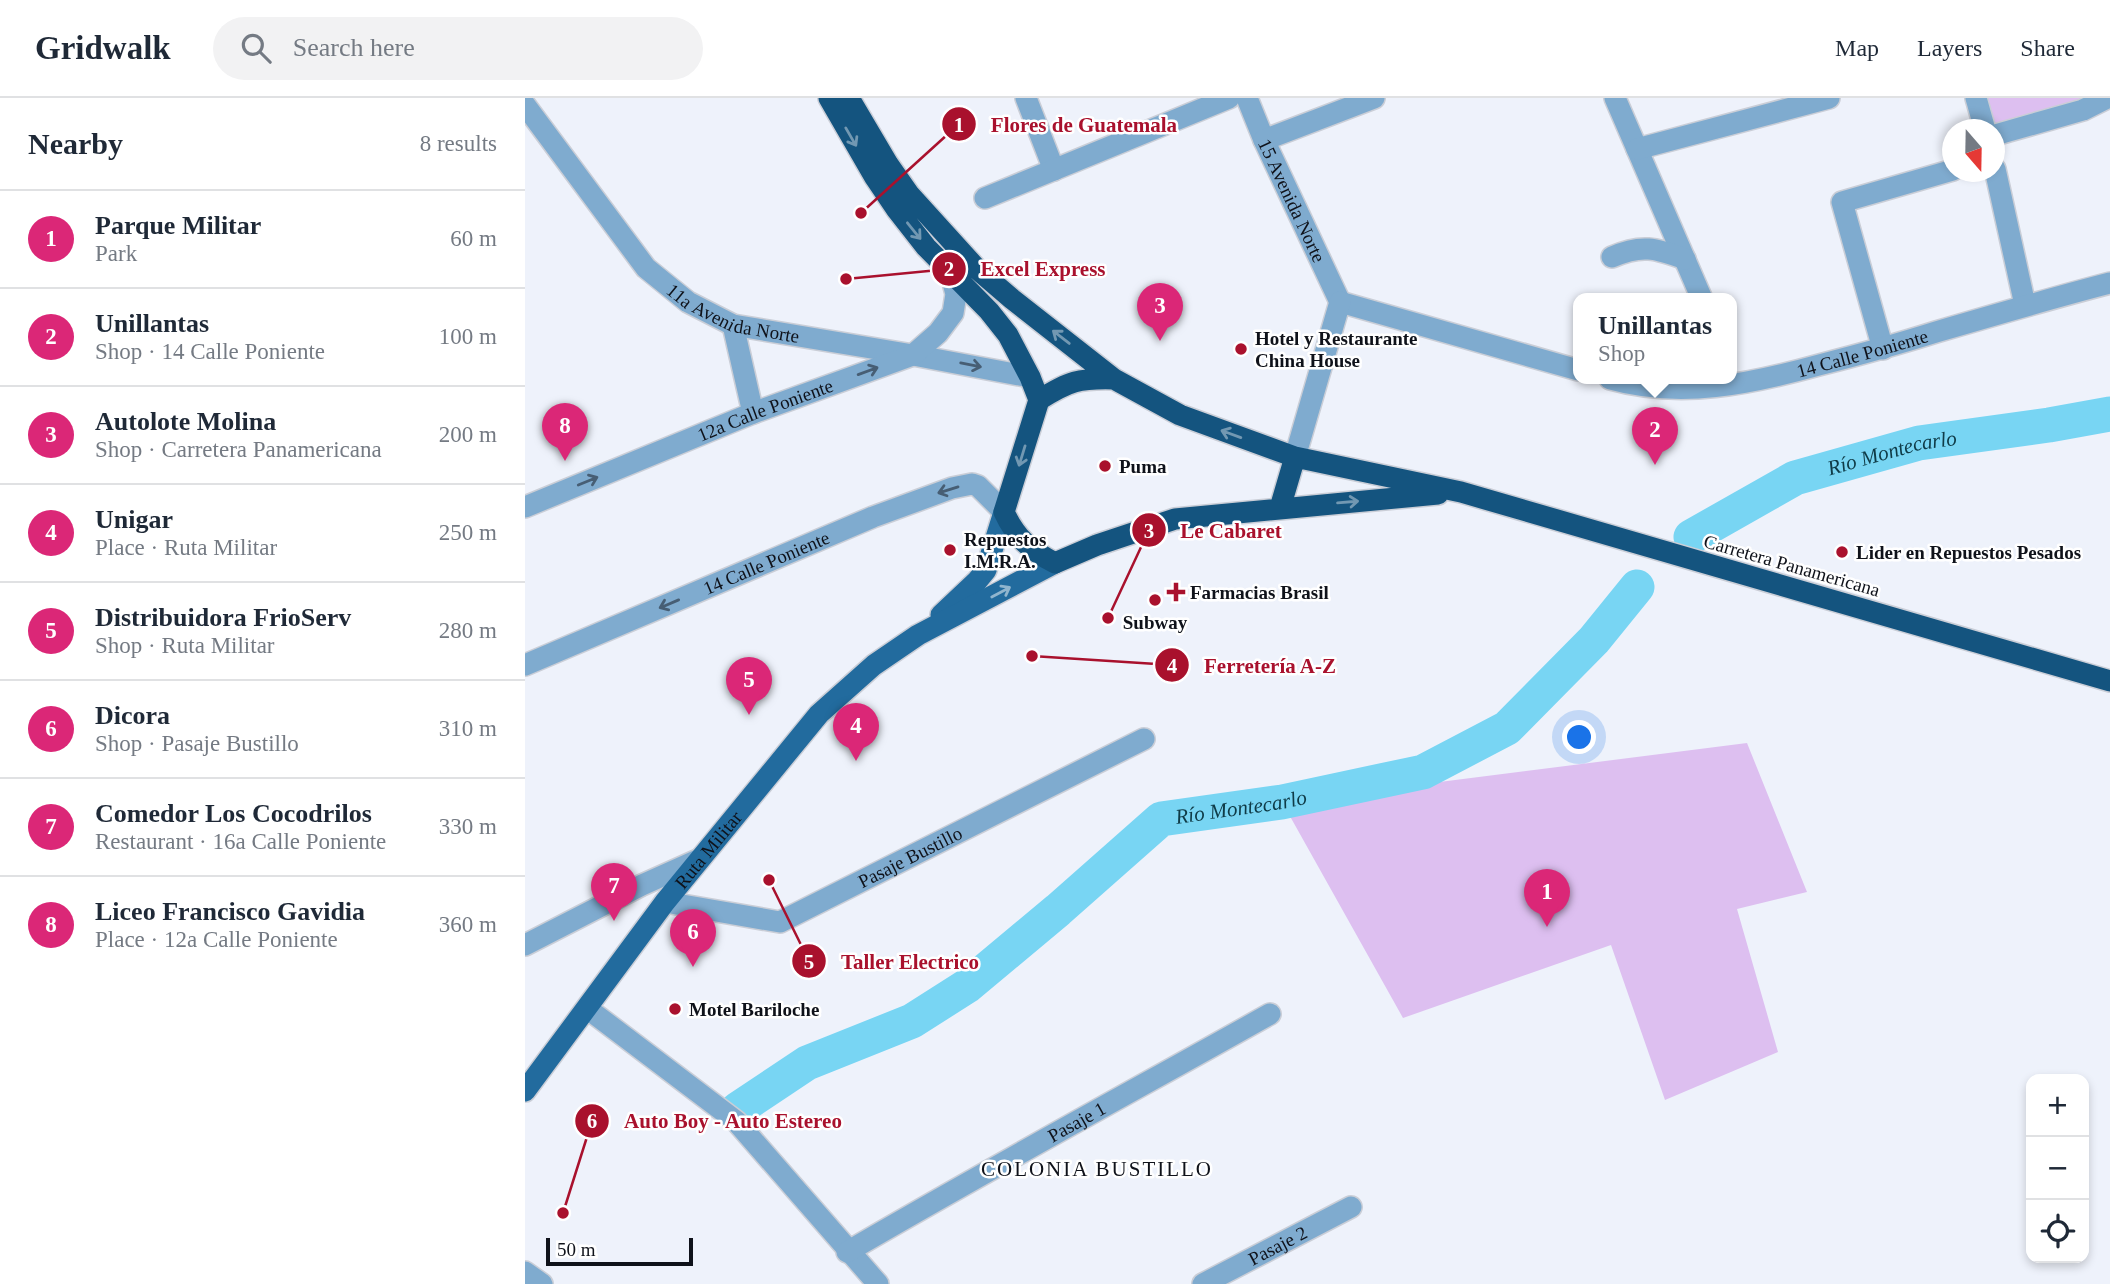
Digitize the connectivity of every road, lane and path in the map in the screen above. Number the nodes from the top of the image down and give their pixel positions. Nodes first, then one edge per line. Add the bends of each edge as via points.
1 (829, 98) edge
2 (849, 98) edge
3 (1025, 98) edge
4 (1229, 98) edge
5 (1247, 98) edge
6 (1374, 98) edge
7 (1615, 98) edge
8 (1829, 98) edge
9 (1976, 98) edge
10 (2107, 98) edge
11 (525, 105) edge
12 (1982, 119) edge
13 (2005, 132) edge
14 (1264, 140) junction
15 (1636, 149) junction
16 (1054, 170) junction
17 (1942, 173) edge
18 (1997, 182) edge
19 (985, 198) dead end
20 (1612, 257) dead end
21 (1685, 259) junction
22 (950, 271) junction
23 (2110, 283) edge
24 (1699, 293) edge
25 (1341, 302) junction
26 (2025, 305) junction
27 (733, 325) junction
28 (1883, 349) junction
29 (913, 355) junction
30 (1573, 369) edge
31 (1030, 377) junction
32 (1114, 379) junction
33 (1737, 382) edge
34 (1636, 384) edge
35 (1708, 384) edge
36 (1039, 400) junction
37 (753, 413) junction
38 (1295, 457) junction
39 (1461, 492) junction
40 (525, 508) edge
41 (1280, 508) junction
42 (1004, 512) junction
43 (1055, 563) junction
44 (918, 635) junction
45 (525, 665) edge
46 (2110, 681) edge
47 (1144, 739) dead end
48 (700, 859) junction
49 (665, 902) junction
50 (525, 945) edge
51 (588, 1009) junction
52 (1270, 1014) dead end
53 (527, 1082) edge
54 (1351, 1207) dead end
55 (847, 1251) junction
56 (525, 1272) edge
57 (542, 1284) edge
58 (878, 1284) edge
59 (1203, 1284) edge

1 -> 22 highway via 897,210
32 -> 2 highway, Carretera Panamericana via 1012,299 952,244 909,194
3 - 16 street
4 - 16 street
5 - 14 street, 15 Avenida Norte
6 - 14 street
7 - 15 street
8 - 15 street
9 - 12 street
10 - 13 street via 2083,110
11 - 27 street, 11a Avenida Norte via 646,268 688,302
14 - 25 street, 15 Avenida Norte
15 - 21 street
16 - 19 street
17 - 28 street via 1842,202
18 - 26 street
20 - 21 street via 1632,248 1651,248
21 - 24 street
22 - 29 street, 12a Calle Poniente via 956,294 953,313 939,333
22 - 31 highway via 1008,335
23 - 26 street, 14 Calle Poniente
25 - 30 street
25 - 38 street
26 - 28 street, 14 Calle Poniente
27 - 29 street, 11a Avenida Norte
27 - 37 street
28 - 33 street, 14 Calle Poniente via 1756,382
29 -> 31 street, 11a Avenida Norte
37 -> 29 street, 12a Calle Poniente
31 - 36 highway
32 - 36 highway via 1085,378
38 -> 32 highway, Carretera Panamericana via 1179,415
34 - 35 street, 14 Calle Poniente via 1661,389
36 -> 42 highway
40 -> 37 street, 12a Calle Poniente
38 - 39 highway, Carretera Panamericana
38 - 41 highway
41 -> 39 highway, Carretera Panamericana
39 - 46 highway, Carretera Panamericana
41 - 43 highway, Carretera Panamericana via 1175,519
42 - 43 highway via 1021,542
42 - 44 main road, Ruta Militar via 986,570
42 -> 45 street, 14 Calle Poniente via 978,486 952,488
44 -> 43 main road, Ruta Militar
44 - 48 main road, Ruta Militar via 874,665 819,715
47 - 49 street, Pasaje Bustillo via 779,922
48 - 49 main road, Ruta Militar
48 - 50 street
49 - 51 main road, Ruta Militar
51 - 53 main road, Ruta Militar
51 - 55 street via 736,1121
52 - 55 street, Pasaje 1
54 - 59 street, Pasaje 2
55 - 58 street
56 - 57 street

